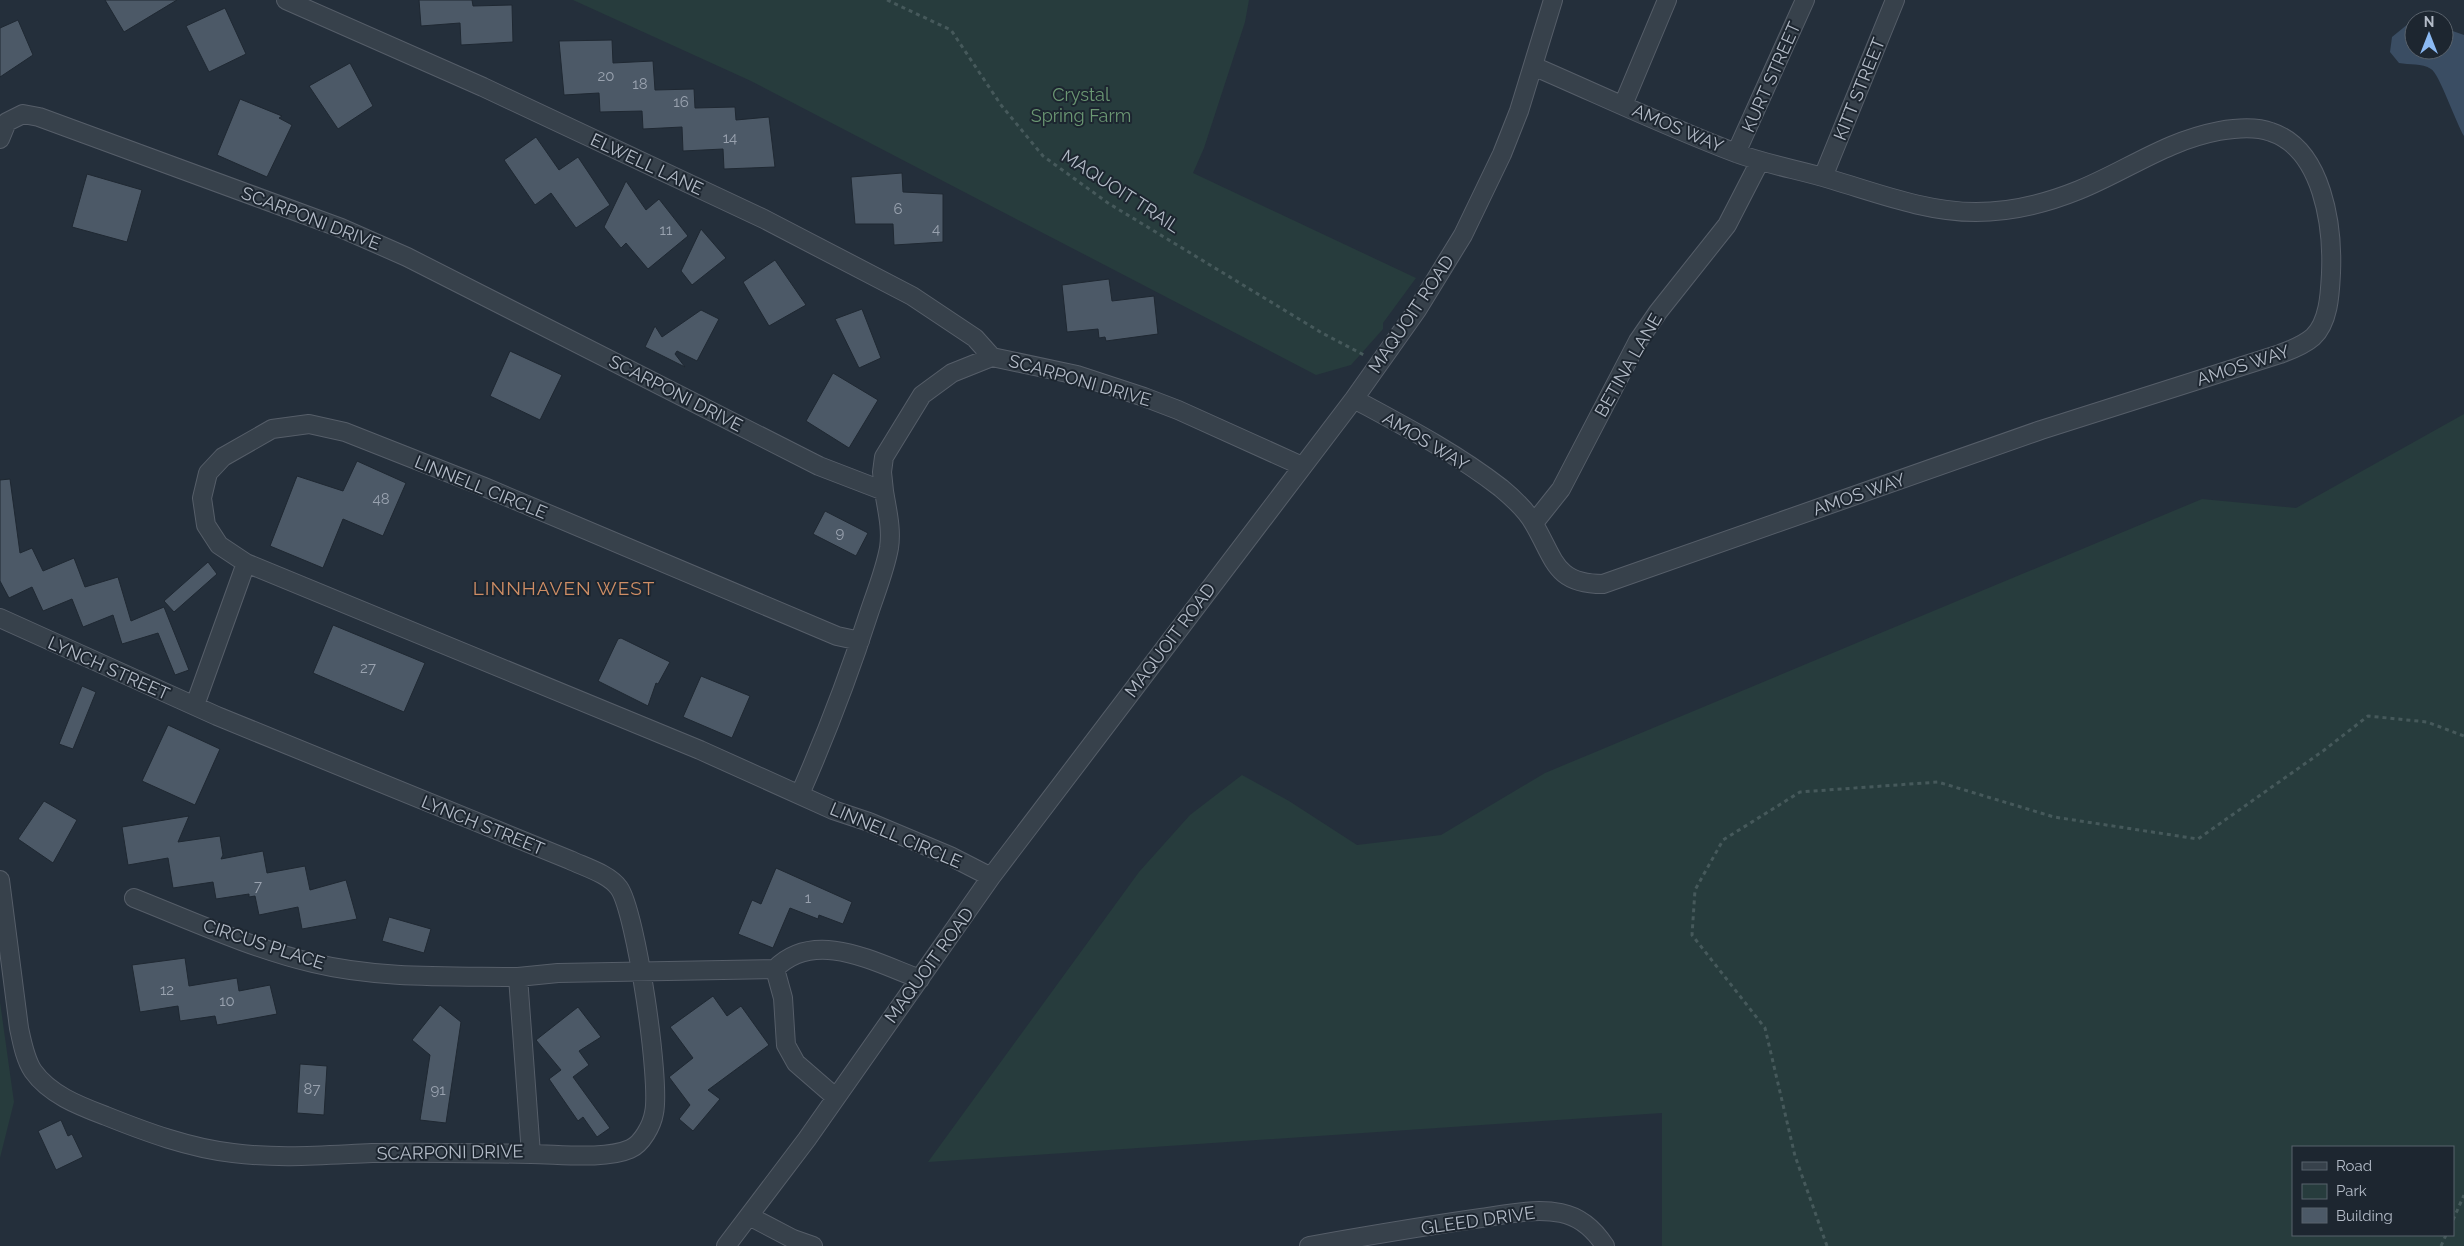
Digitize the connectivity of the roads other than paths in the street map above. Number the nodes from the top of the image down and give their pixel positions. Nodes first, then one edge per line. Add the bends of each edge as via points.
1 (286, 0) edge
2 (1553, 0) edge
3 (1667, 0) edge
4 (1805, 0) edge
5 (1895, 0) edge
6 (1532, 66) junction
7 (1623, 104) junction
8 (0, 139) edge
9 (1736, 153) junction
10 (1760, 161) junction
11 (1823, 177) junction
12 (992, 357) junction
13 (1354, 399) junction
14 (1302, 466) junction
15 (884, 491) junction
16 (1534, 523) junction
17 (246, 563) junction
18 (0, 618) edge
19 (860, 641) junction
20 (195, 706) junction
21 (800, 794) junction
22 (991, 877) junction
23 (0, 880) edge
24 (134, 898) dead end
25 (775, 969) junction
26 (640, 971) junction
27 (518, 977) junction
28 (920, 979) junction
29 (834, 1096) junction
30 (531, 1154) junction
31 (749, 1216) junction
32 (726, 1246) edge
33 (813, 1246) edge
34 (1309, 1246) edge
35 (1605, 1246) edge

1 - 12 street, ELWELL LANE via 484,87 764,219 912,296 975,338
2 - 6 street, MAQUOIT ROAD
3 - 7 street
4 - 9 street, KURT STREET
5 - 11 street, KITT STREET
6 - 7 street, AMOS WAY
6 - 13 street, MAQUOIT ROAD via 1506,146 1471,219 1440,273
7 - 9 street, AMOS WAY
8 - 15 street, SCARPONI DRIVE via 6,122 23,114 39,116 340,228 407,257 819,466
9 - 10 street, AMOS WAY
10 - 11 street, AMOS WAY
10 - 16 street, BETINA LANE via 1727,225 1638,341 1561,490
11 - 16 street, AMOS WAY via 1908,203 1977,212 2046,202 2080,190 2196,136 2233,129 2271,132 2289,140 2315,175 2324,196 2332,244 2330,293 2325,316 2314,337 2280,354 2041,430 1621,580 1583,584 1565,575 1551,557
12 - 14 street, SCARPONI DRIVE via 1077,375 1144,397
12 - 15 street, SCARPONI DRIVE via 952,373 922,395 884,457
13 - 14 street, MAQUOIT ROAD
13 - 16 street, AMOS WAY via 1438,446 1494,483
14 - 22 street, MAQUOIT ROAD
15 - 19 street via 890,522 889,547
17 - 19 street, LINNELL CIRCLE via 219,545 206,525 202,498 208,473 222,457 272,429 309,424 345,432 482,486 837,636
17 - 20 street
17 - 21 street, LINNELL CIRCLE
18 - 20 street, LYNCH STREET
19 - 21 street
20 - 26 street, LYNCH STREET via 603,875 618,887 629,906
21 - 22 street, LINNELL CIRCLE via 950,856
22 - 28 street, MAQUOIT ROAD
23 - 30 street, SCARPONI DRIVE via 24,1050 32,1070 61,1096 128,1124 196,1147 231,1153 293,1157 372,1153
24 - 27 street, CIRCUS PLACE via 244,941 312,963 382,973
25 - 26 street
25 - 28 street via 782,961 800,952 834,949
25 - 29 street via 783,998 786,1045 796,1063
26 - 27 street
26 - 30 street, LYNCH STREET via 655,1088 655,1112 647,1133 630,1149 597,1156
27 - 30 street, SCARPONI DRIVE
28 - 29 street, MAQUOIT ROAD
29 - 31 street, MAQUOIT ROAD via 807,1139
31 - 32 street, MAQUOIT ROAD
31 - 33 street
34 - 35 street, GLEED DRIVE via 1458,1221 1544,1211 1578,1218 1593,1229

